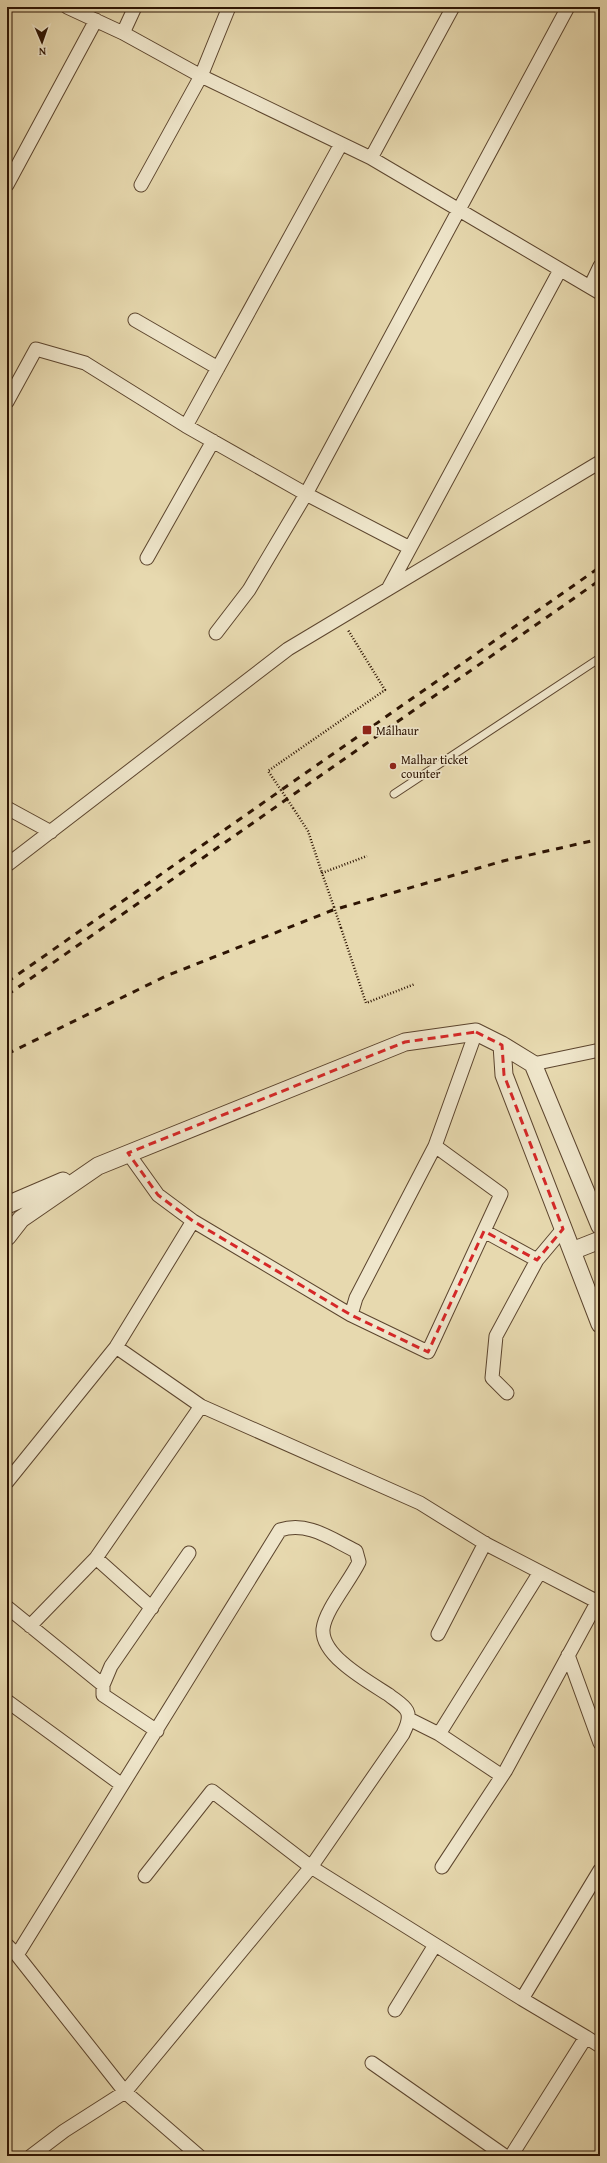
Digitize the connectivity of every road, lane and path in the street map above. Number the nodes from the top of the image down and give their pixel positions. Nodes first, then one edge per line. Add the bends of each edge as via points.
1 (67, 7) edge
2 (135, 7) edge
3 (229, 7) edge
4 (452, 7) edge
5 (568, 7) edge
6 (96, 20) junction
7 (123, 33) junction
8 (201, 76) junction
9 (341, 144) junction
10 (371, 158) junction
11 (11, 166) edge
12 (7, 185) edge
13 (140, 185) dead end
14 (459, 210) junction
15 (600, 266) edge
16 (560, 270) junction
17 (595, 290) edge
18 (135, 320) dead end
19 (218, 368) junction
20 (7, 402) edge
21 (186, 426) junction
22 (213, 441) junction
23 (600, 462) edge
24 (306, 494) junction
25 (410, 548) junction
26 (147, 558) dead end
27 (388, 589) junction
28 (340, 617) junction
29 (216, 633) dead end
30 (600, 658) edge
31 (394, 794) dead end
32 (7, 808) edge
33 (50, 832) junction
34 (367, 856) dead end
35 (7, 865) edge
36 (322, 873) junction
37 (415, 984) dead end
38 (476, 1032) junction
39 (502, 1045) junction
40 (600, 1050) edge
41 (533, 1064) junction
42 (504, 1075) junction
43 (434, 1146) junction
44 (128, 1153) junction
45 (98, 1166) junction
46 (7, 1205) edge
47 (193, 1221) junction
48 (600, 1226) edge
49 (563, 1229) junction
50 (484, 1231) junction
51 (7, 1237) edge
52 (600, 1240) edge
53 (572, 1251) junction
54 (537, 1260) junction
55 (351, 1315) junction
56 (600, 1324) edge
57 (116, 1347) junction
58 (507, 1393) dead end
59 (201, 1406) junction
60 (7, 1482) edge
61 (485, 1543) junction
62 (190, 1553) dead end
63 (96, 1558) junction
64 (540, 1572) junction
65 (599, 1600) edge
66 (7, 1607) edge
67 (152, 1608) junction
68 (30, 1626) junction
69 (438, 1634) dead end
70 (568, 1655) junction
71 (103, 1684) junction
72 (7, 1702) edge
73 (409, 1719) junction
74 (157, 1731) junction
75 (439, 1734) junction
76 (600, 1743) edge
77 (502, 1776) junction
78 (122, 1785) junction
79 (311, 1867) junction
80 (442, 1867) dead end
81 (600, 1870) edge
82 (145, 1876) dead end
83 (7, 1945) edge
84 (435, 1945) junction
85 (17, 1955) junction
86 (522, 1999) junction
87 (396, 2010) dead end
88 (586, 2037) junction
89 (600, 2046) edge
90 (372, 2063) dead end
91 (125, 2092) junction
92 (31, 2156) edge
93 (199, 2156) edge
94 (505, 2156) edge
95 (511, 2156) edge

1 - 6 street
2 - 7 street
3 - 8 street
4 - 10 street
5 - 14 street
6 - 7 street
6 - 11 street
7 - 8 street
8 - 9 street
8 - 13 street
9 - 10 street
9 - 19 street
10 - 14 street
11 - 12 street
14 - 16 street
14 - 24 street
15 - 17 street
16 - 17 street
16 - 25 street
18 - 19 street
19 - 21 street
20 - 21 street via 36,349 85,363
21 - 22 street
22 - 24 street
22 - 26 street
23 - 27 street
24 - 25 street
24 - 29 street via 248,590
25 - 27 street
27 - 28 street
28 - 33 street via 288,649
28 - 36 path, bridge via 385,690 268,772 308,831
30 - 31 lane
32 - 33 street
33 - 35 street
34 - 36 path
36 - 37 path, bridge via 366,1004
38 - 39 street
38 - 43 street
38 - 44 street via 405,1042
39 - 41 street
39 - 42 street
40 - 41 street
41 - 42 street
41 - 48 street
42 - 49 street
43 - 50 street via 501,1194
43 - 55 street via 356,1298
44 - 45 street
44 - 47 street via 158,1195
45 - 46 street
45 - 51 street via 21,1219
47 - 55 street
47 - 57 street
49 - 53 street
49 - 54 street
50 - 54 street
50 - 55 street via 428,1352
52 - 53 street
53 - 56 street
54 - 58 street via 496,1336 492,1378
57 - 59 street
57 - 60 street
59 - 61 street via 420,1503
59 - 63 street
61 - 64 street
61 - 69 street
62 - 67 street
63 - 67 street
63 - 68 street
64 - 65 street
64 - 75 street
65 - 70 street
66 - 68 street
67 - 71 street via 111,1666
68 - 71 street
70 - 76 street
70 - 77 street
71 - 74 street via 103,1695
72 - 78 street
73 - 74 street via 407,1711 398,1702 341,1662 325,1642 323,1628 331,1608 359,1562 356,1551 308,1527 291,1526 280,1530
73 - 75 street
73 - 79 street via 403,1734
74 - 78 street
75 - 77 street
77 - 80 street
78 - 85 street
79 - 82 street via 212,1791
79 - 84 street
79 - 91 street
81 - 86 street
83 - 85 street
84 - 86 street
84 - 87 street
85 - 91 street
86 - 88 street
88 - 89 street
88 - 95 street
90 - 94 street
91 - 92 street via 64,2131
91 - 93 street

